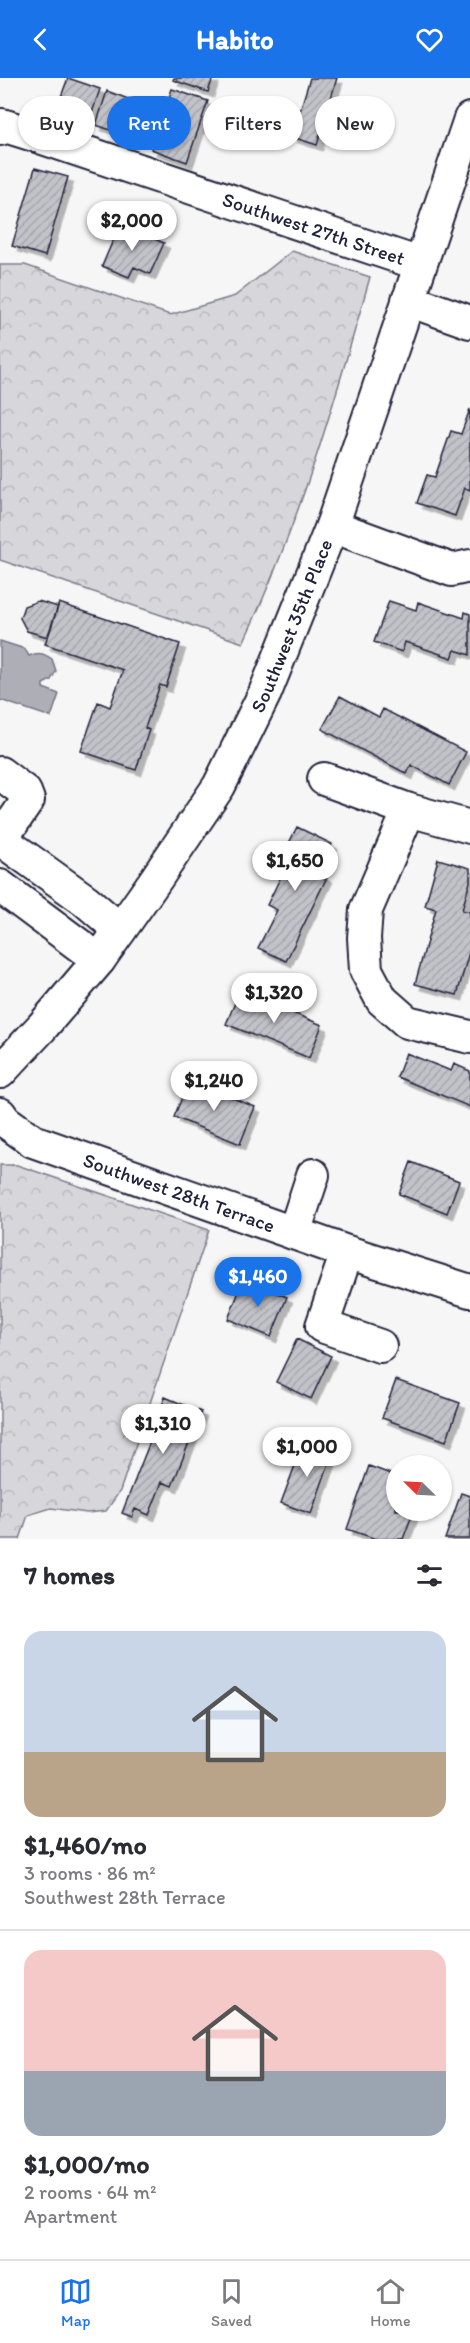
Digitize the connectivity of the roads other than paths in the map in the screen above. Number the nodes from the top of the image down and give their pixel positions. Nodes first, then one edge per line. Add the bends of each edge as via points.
1 (470, 118) edge
2 (1, 127) edge
3 (420, 264) junction
4 (408, 300) junction
5 (470, 322) edge
6 (332, 526) junction
7 (470, 566) edge
8 (0, 773) edge
9 (324, 779) dead end
10 (409, 810) junction
11 (470, 827) edge
12 (0, 840) edge
13 (0, 886) edge
14 (120, 930) junction
15 (99, 960) junction
16 (470, 1037) edge
17 (0, 1072) edge
18 (0, 1114) edge
19 (313, 1175) dead end
20 (294, 1233) junction
21 (347, 1252) junction
22 (470, 1291) edge
23 (380, 1346) dead end

1 - 3 street, Southwest 35th Place
2 - 3 street, Southwest 27th Street
3 - 4 street, Southwest 35th Place
4 - 5 street
4 - 6 street, Southwest 35th Place
6 - 7 street via 452,570
6 - 14 street, Southwest 35th Place via 265,693 219,786
8 - 12 street via 25,792 28,800
9 - 10 street
10 - 11 street
10 - 16 street via 366,910 366,970 382,1000 407,1022
12 - 14 street
13 - 15 street
14 - 15 street, Southwest 35th Place
15 - 17 street, Southwest 35th Place
18 - 20 street, Southwest 28th Terrace via 33,1141
19 - 20 street
20 - 21 street, Southwest 28th Terrace
21 - 22 street, Southwest 28th Terrace
21 - 23 street via 322,1326

